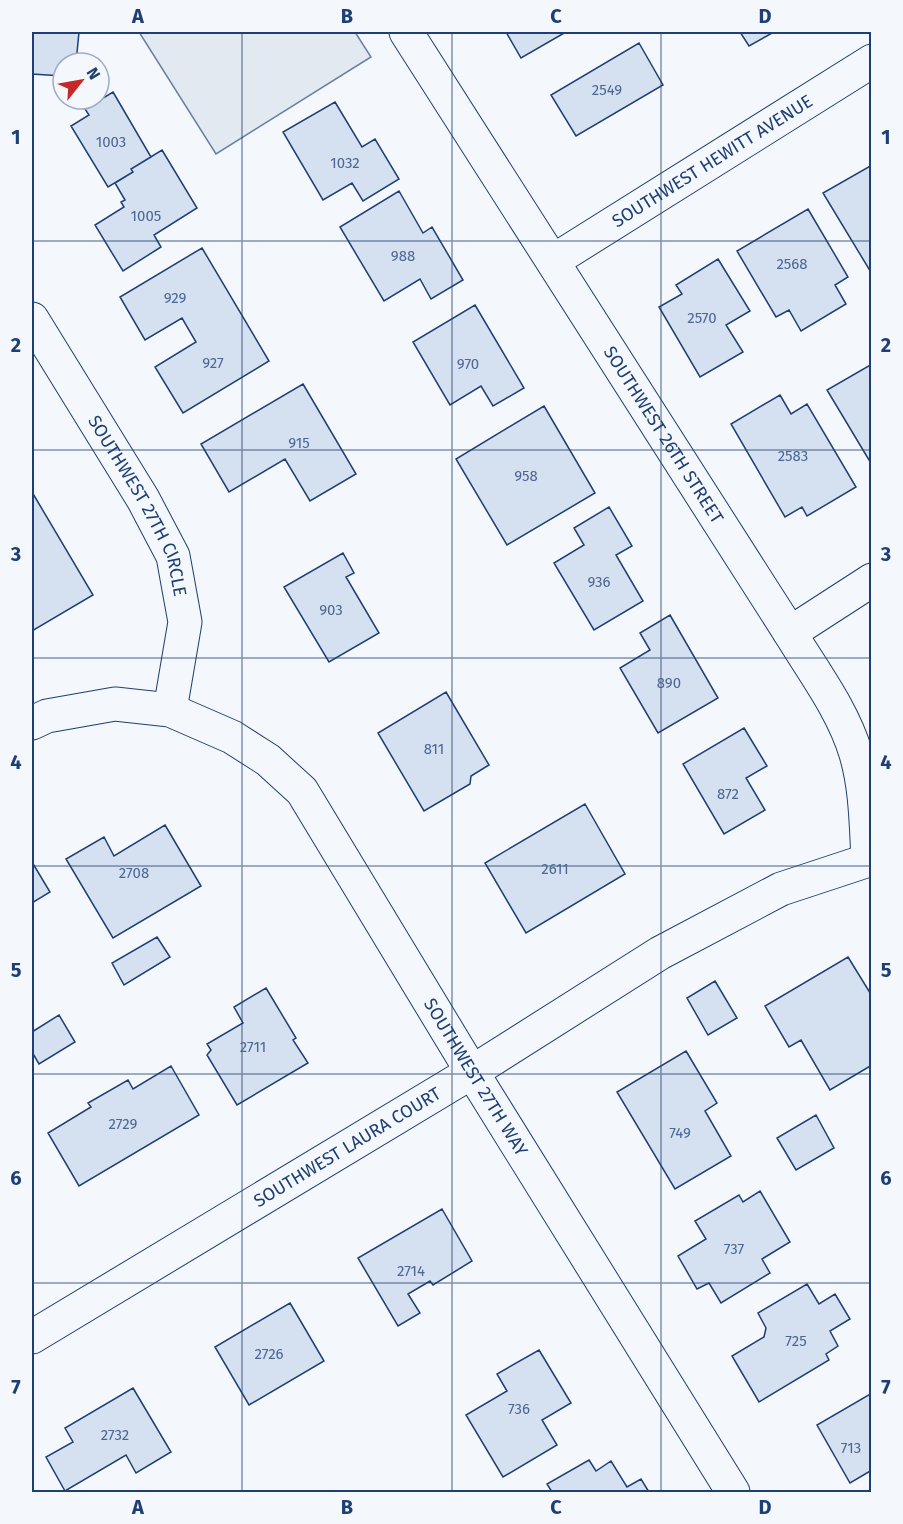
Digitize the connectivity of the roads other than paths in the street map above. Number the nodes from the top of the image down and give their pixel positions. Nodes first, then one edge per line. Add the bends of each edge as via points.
1 (406, 32) edge
2 (872, 61) edge
3 (553, 261) junction
4 (32, 319) edge
5 (872, 580) edge
6 (790, 633) junction
7 (170, 710) junction
8 (32, 723) edge
9 (870, 859) edge
10 (472, 1072) junction
11 (32, 1337) edge
12 (733, 1492) edge

1 - 3 street, SOUTHWEST 26TH STREET
2 - 3 street, SOUTHWEST HEWITT AVENUE
3 - 6 street, SOUTHWEST 26TH STREET
4 - 7 street, SOUTHWEST 27TH CIRCLE via 143,499 173,556 185,622
5 - 6 street
6 - 9 street, SOUTHWEST 26TH STREET via 841,718 856,753
7 - 8 street, SOUTHWEST 27TH WAY via 115,704 47,716
7 - 10 street, SOUTHWEST 27TH WAY via 232,737 268,760 302,791
9 - 10 street, SOUTHWEST LAURA COURT via 781,889 660,953
10 - 11 street, SOUTHWEST LAURA COURT
10 - 12 street, SOUTHWEST 27TH WAY

